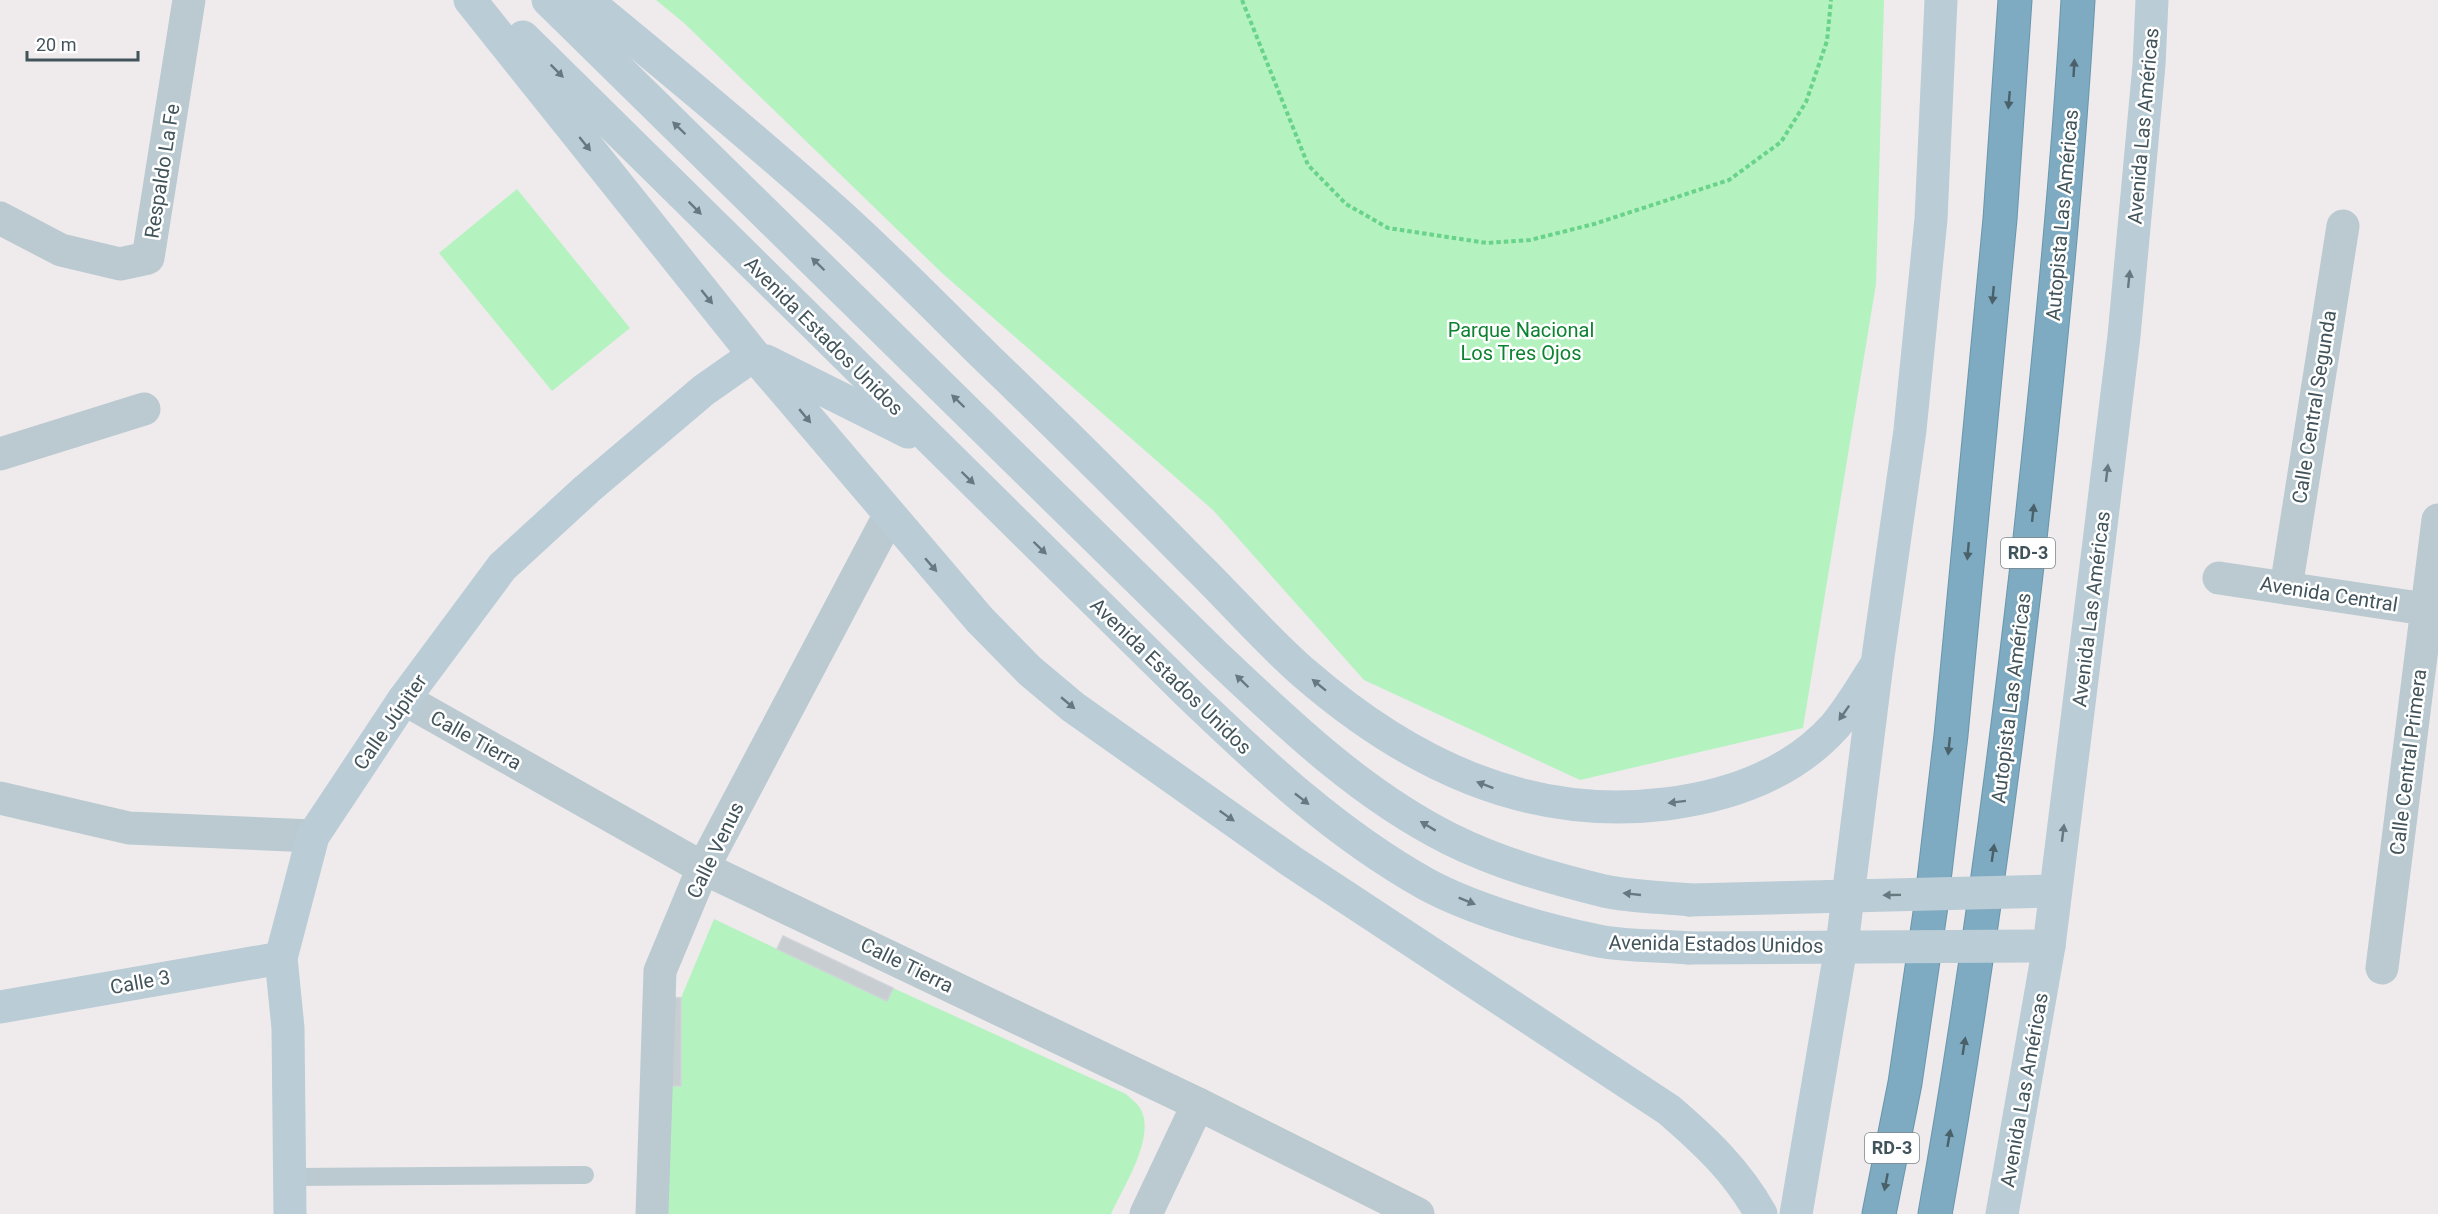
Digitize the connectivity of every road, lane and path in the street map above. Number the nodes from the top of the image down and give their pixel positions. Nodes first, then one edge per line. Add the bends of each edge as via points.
1 (189, 0) edge
2 (470, 0) edge
3 (485, 0) edge
4 (548, 0) edge
5 (586, 0) edge
6 (1242, 0) edge
7 (1831, 0) edge
8 (1941, 0) edge
9 (2015, 0) edge
10 (2078, 0) edge
11 (2152, 0) edge
12 (0, 218) edge
13 (2343, 226) dead end
14 (754, 355) junction
15 (144, 409) dead end
16 (939, 449) junction
17 (0, 454) edge
18 (889, 516) junction
19 (2438, 520) edge
20 (2219, 578) dead end
21 (2286, 588) junction
22 (2433, 610) edge
23 (1877, 664) junction
24 (404, 699) junction
25 (0, 798) edge
26 (313, 836) junction
27 (703, 868) junction
28 (2055, 891) junction
29 (2049, 946) junction
30 (281, 957) junction
31 (2382, 968) dead end
32 (0, 1007) edge
33 (1198, 1104) junction
34 (585, 1175) dead end
35 (289, 1177) junction
36 (290, 1214) edge
37 (652, 1214) edge
38 (1146, 1214) edge
39 (1418, 1214) edge
40 (1761, 1214) edge
41 (1796, 1214) edge
42 (1879, 1214) edge
43 (1935, 1214) edge
44 (2002, 1214) edge

1 - 12 street, Respaldo La Fe via 148,258 120,264 61,250
2 -> 14 street
3 -> 16 street, Avenida Estados Unidos
28 -> 4 street, bridge via 1690,900 1606,891 1510,865 1449,839 1368,790 1296,732
23 -> 5 street via 1822,739 1773,775 1734,790 1645,807 1595,807 1544,802 1455,773 1401,744 1303,672 834,210
6 - 7 path via 1308,165 1346,204 1388,228 1487,243 1530,240 1594,224 1729,180 1781,142 1806,102 1827,41
8 - 23 street via 1930,231 1911,429
9 -> 42 highway, RD-3 via 2000,219 1951,735 1905,1083
43 -> 10 highway, Autopista Las Américas / RD-3 via 2001,791 2052,335
28 -> 11 street, Avenida Las Américas via 2124,336
13 - 21 street, Calle Central Segunda
14 - 16 street
14 -> 18 street
14 - 24 street, Calle Júpiter via 704,390 623,458 502,567
15 - 17 street
16 -> 29 street, Avenida Estados Unidos, bridge via 1279,780 1353,839 1427,885 1515,920 1596,941 1689,948
18 - 27 street, Calle Venus
18 -> 40 street via 980,620 1073,707 1292,861 1669,1110 1713,1148 1742,1181
19 - 22 street, Calle Central Primera
20 - 21 street, Avenida Central
21 - 22 street, Avenida Central
22 - 31 street, Calle Central Primera
23 - 41 street via 1844,929
24 - 26 street, Calle Júpiter
24 - 27 street, Calle Tierra
25 - 26 street via 129,828
26 - 30 street, Calle Júpiter
27 - 33 street, Calle Tierra
27 - 37 street, Calle Venus via 660,971
28 - 29 street, Avenida Las Américas
29 - 44 street, Avenida Las Américas
30 - 32 street, Calle 3
30 - 35 street, Calle Júpiter via 288,1028
33 - 38 street
33 - 39 street, Calle Tierra
34 - 35 lane
35 - 36 street, Calle Júpiter

